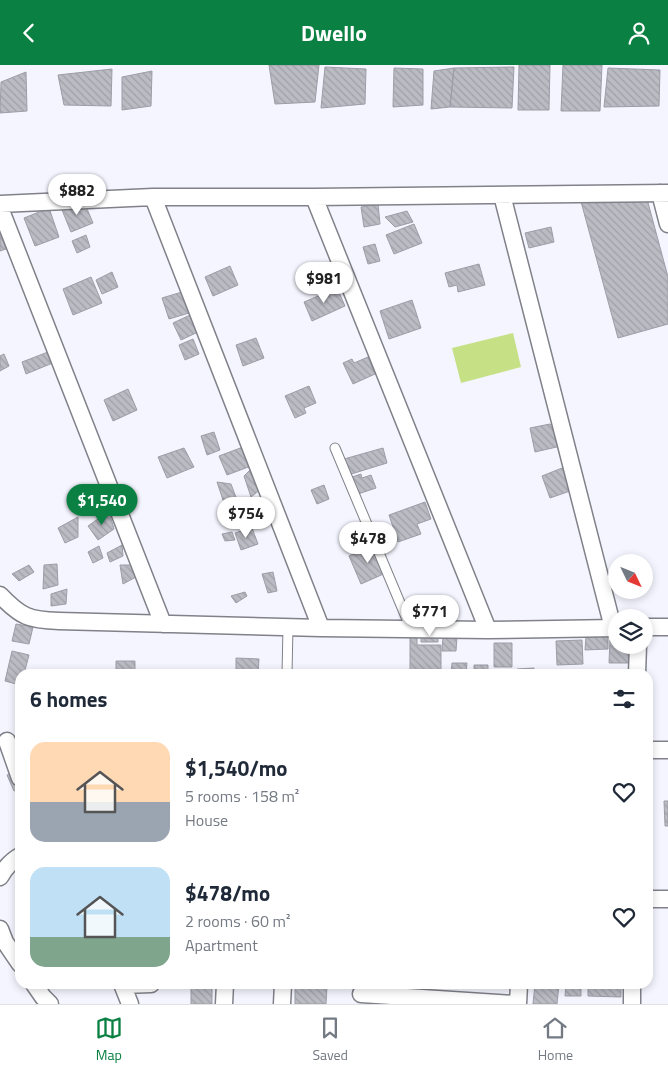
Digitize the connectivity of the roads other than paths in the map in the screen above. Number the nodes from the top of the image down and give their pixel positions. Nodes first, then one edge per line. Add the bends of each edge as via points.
1 (664, 193) edge
2 (502, 195) junction
3 (153, 197) junction
4 (314, 197) junction
5 (0, 204) edge
6 (0, 208) edge
7 (668, 225) edge
8 (335, 448) dead end
9 (0, 595) edge
10 (609, 609) edge
11 (163, 624) junction
12 (288, 627) junction
13 (653, 627) edge
14 (668, 627) edge
15 (321, 628) junction
16 (608, 628) edge
17 (411, 629) junction
18 (488, 630) junction
19 (638, 654) edge
20 (287, 669) edge
21 (637, 669) edge
22 (7, 741) dead end
23 (653, 750) edge
24 (668, 750) edge
25 (15, 764) edge
26 (15, 859) edge
27 (0, 877) edge
28 (653, 899) edge
29 (668, 899) edge
30 (0, 929) edge
31 (15, 957) edge
32 (37, 989) edge
33 (124, 989) edge
34 (225, 989) edge
35 (283, 989) edge
36 (518, 989) edge
37 (632, 989) edge
38 (361, 994) edge
39 (50, 1004) edge
40 (130, 1004) edge
41 (224, 1004) edge
42 (282, 1004) edge
43 (517, 1004) edge
44 (632, 1004) edge

1 - 2 street
1 - 7 street
2 - 4 street
2 - 10 street
3 - 4 street
3 - 5 street
3 - 15 street
4 - 18 street
6 - 11 street
8 - 17 lane
9 - 11 street via 22,614 37,620
11 - 12 street
12 - 15 street
12 - 20 lane
13 - 14 street
15 - 17 street
16 - 18 street
17 - 18 street
19 - 21 street
22 - 25 street
23 - 24 street
26 - 27 street
28 - 29 street
30 - 31 street
32 - 39 street
33 - 40 street
34 - 41 street
35 - 42 street
36 - 43 street
37 - 44 street
38 - 43 street

